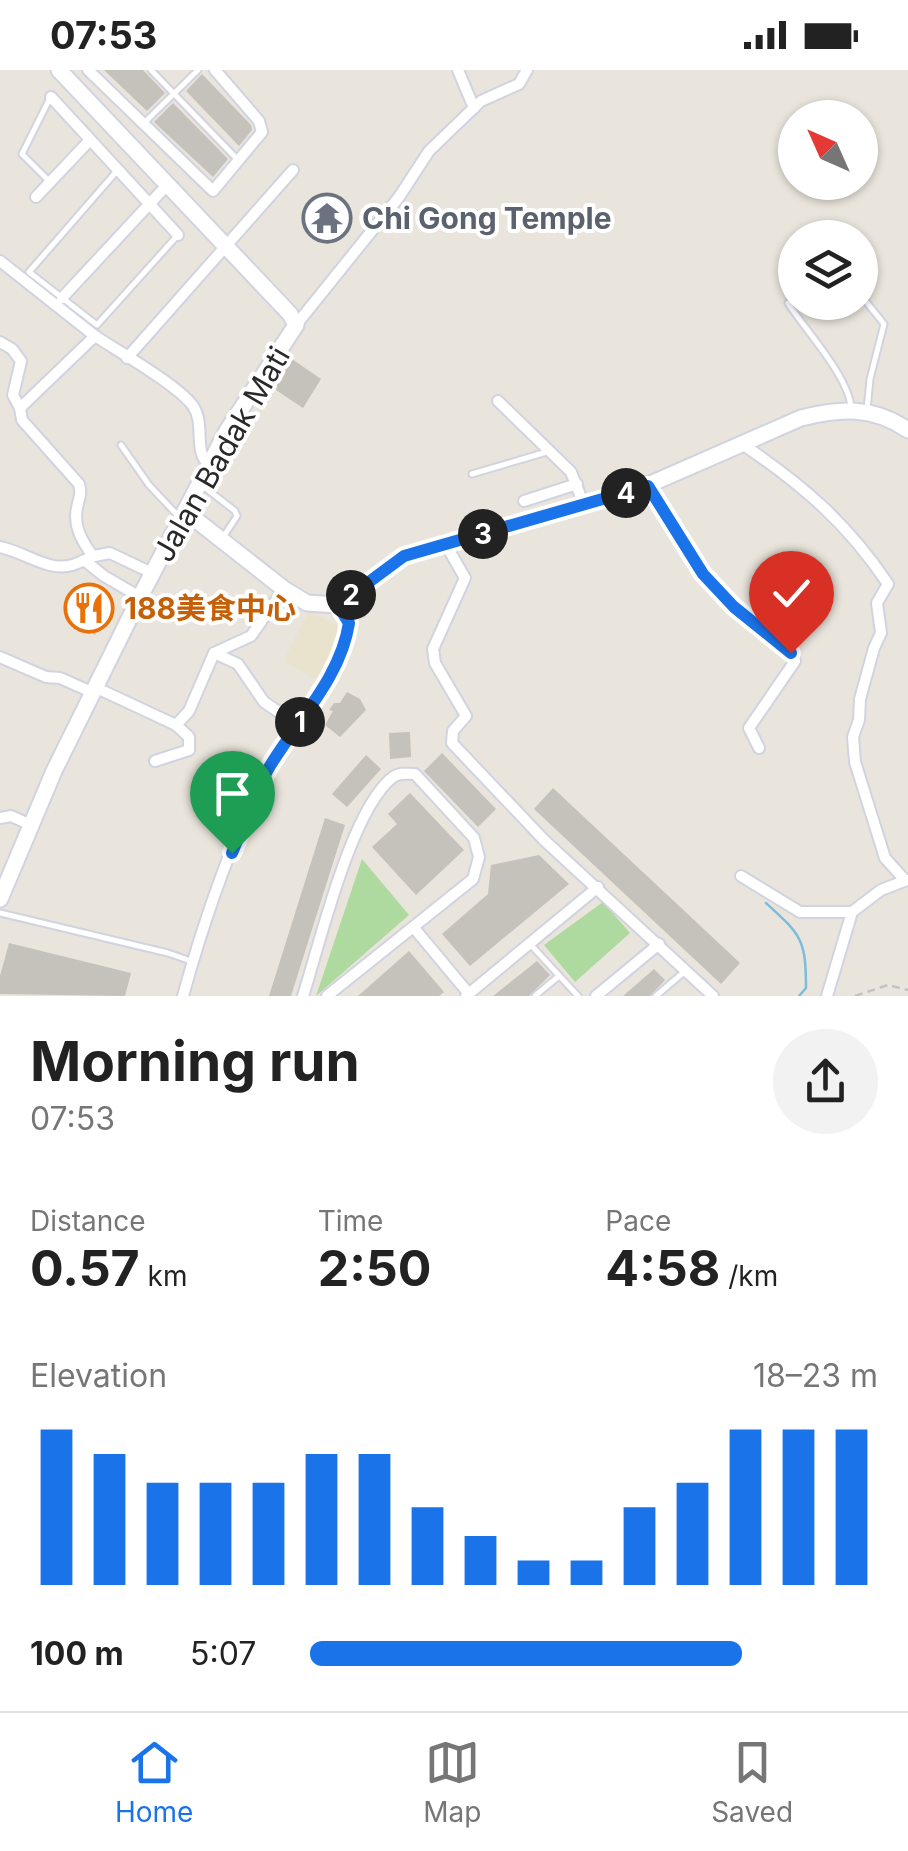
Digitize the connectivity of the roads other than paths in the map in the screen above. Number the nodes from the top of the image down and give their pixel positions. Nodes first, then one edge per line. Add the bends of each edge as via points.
1 (88, 70) edge
2 (151, 70) edge
3 (198, 70) edge
4 (215, 70) edge
5 (458, 70) edge
6 (528, 70) edge
7 (66, 73) edge
8 (174, 93) junction
9 (50, 97) joint
10 (474, 108) junction
11 (142, 124) junction
12 (90, 140) junction
13 (240, 161) junction
14 (118, 170) junction
15 (293, 170) dead end
16 (50, 182) junction
17 (168, 184) junction
18 (36, 197) dead end
19 (150, 204) junction
20 (178, 234) joint
21 (226, 245) junction
22 (0, 261) edge
23 (62, 298) junction
24 (878, 316) edge
25 (800, 320) edge
26 (296, 325) junction
27 (95, 336) junction
28 (0, 342) edge
29 (127, 358) junction
30 (498, 401) dead end
31 (20, 408) junction
32 (858, 410) junction
33 (908, 430) edge
34 (742, 444) junction
35 (121, 445) dead end
36 (551, 451) junction
37 (210, 466) junction
38 (472, 474) dead end
39 (200, 484) junction
40 (578, 484) junction
41 (648, 486) junction
42 (524, 501) dead end
43 (584, 505) junction
44 (184, 516) junction
45 (222, 540) junction
46 (446, 544) junction
47 (0, 547) edge
48 (88, 557) junction
49 (152, 573) junction
50 (284, 589) junction
51 (140, 597) junction
52 (338, 605) junction
53 (214, 653) junction
54 (0, 657) edge
55 (93, 690) junction
56 (176, 724) junction
57 (298, 725) junction
58 (760, 748) dead end
59 (155, 761) dead end
60 (0, 818) edge
61 (31, 825) junction
62 (742, 876) dead end
63 (906, 879) edge
64 (598, 886) junction
65 (0, 899) edge
66 (852, 912) junction
67 (0, 913) edge
68 (414, 928) junction
69 (530, 944) junction
70 (659, 944) junction
71 (192, 962) junction
72 (686, 970) junction
73 (559, 976) junction
74 (308, 980) junction
75 (468, 995) edge
76 (183, 996) edge
77 (303, 996) edge
78 (327, 996) edge
79 (534, 996) edge
80 (578, 996) edge
81 (596, 996) edge
82 (656, 996) edge
83 (713, 996) edge
84 (827, 996) edge

1 - 11 street
2 - 8 lane
3 - 8 lane
4 - 13 street via 261,126
5 - 10 street
6 - 10 street via 518,84
7 - 17 main road, Jalan Badak Mati
8 - 11 lane
8 - 13 lane
9 - 12 street
9 - 16 lane via 22,154
10 - 26 street via 430,152
11 - 13 street via 208,189 217,189
12 - 14 street
12 - 16 street
14 - 19 street
14 - 23 lane via 29,272
15 - 21 street
16 - 18 street
17 - 19 street
17 - 21 main road, Jalan Badak Mati
19 - 20 street
19 - 23 street
20 - 23 lane via 98,326
21 - 26 main road, Jalan Badak Mati
21 - 29 street
22 - 27 street
24 - 32 lane via 884,324
25 - 32 lane
26 - 37 main road, Jalan Badak Mati
27 - 29 street
27 - 31 street
28 - 31 street via 21,362 14,395
29 - 37 street via 194,406 201,455
30 - 36 street
31 - 48 street via 22,420 79,484 76,522
32 - 33 main road
32 - 34 main road via 801,418
34 - 41 main road
34 - 63 street via 813,494 859,541 888,584 877,603 881,633 853,736 885,858
35 - 44 lane
36 - 38 lane
36 - 40 street
37 - 39 main road, Jalan Badak Mati
39 - 44 main road, Jalan Badak Mati
39 - 45 lane via 237,516
40 - 42 street
40 - 43 street
41 - 43 main road
41 - 58 street via 703,574 795,661 750,728
43 - 46 main road
44 - 45 main road
44 - 49 main road, Jalan Badak Mati
45 - 50 main road
46 - 52 main road via 404,556
46 - 64 street via 465,578 433,649 466,716 452,743
47 - 48 street via 58,568
48 - 49 street via 110,553
48 - 51 street via 104,576
49 - 51 main road, Jalan Badak Mati
50 - 52 main road via 307,603
50 - 53 street via 250,636
51 - 55 main road, Jalan Badak Mati
52 - 57 street via 349,623 347,639
53 - 56 street via 190,711
53 - 57 street via 238,664 264,702
54 - 55 street
55 - 56 street
55 - 61 main road, Jalan Badak Mati
56 - 59 street via 189,736 189,750
57 - 71 street via 268,769
60 - 61 street
61 - 65 main road, Jalan Badak Mati
62 - 66 street via 800,912
63 - 66 street
64 - 69 street
64 - 70 street
66 - 84 street
67 - 71 lane
68 - 74 street via 473,879 478,857 474,838 415,774 401,773 358,824
68 - 75 street
68 - 78 street
69 - 73 lane
69 - 75 street
70 - 72 street
70 - 81 street
71 - 76 street
72 - 82 lane
72 - 83 street
73 - 79 lane
73 - 80 lane
74 - 77 street
74 - 78 street

